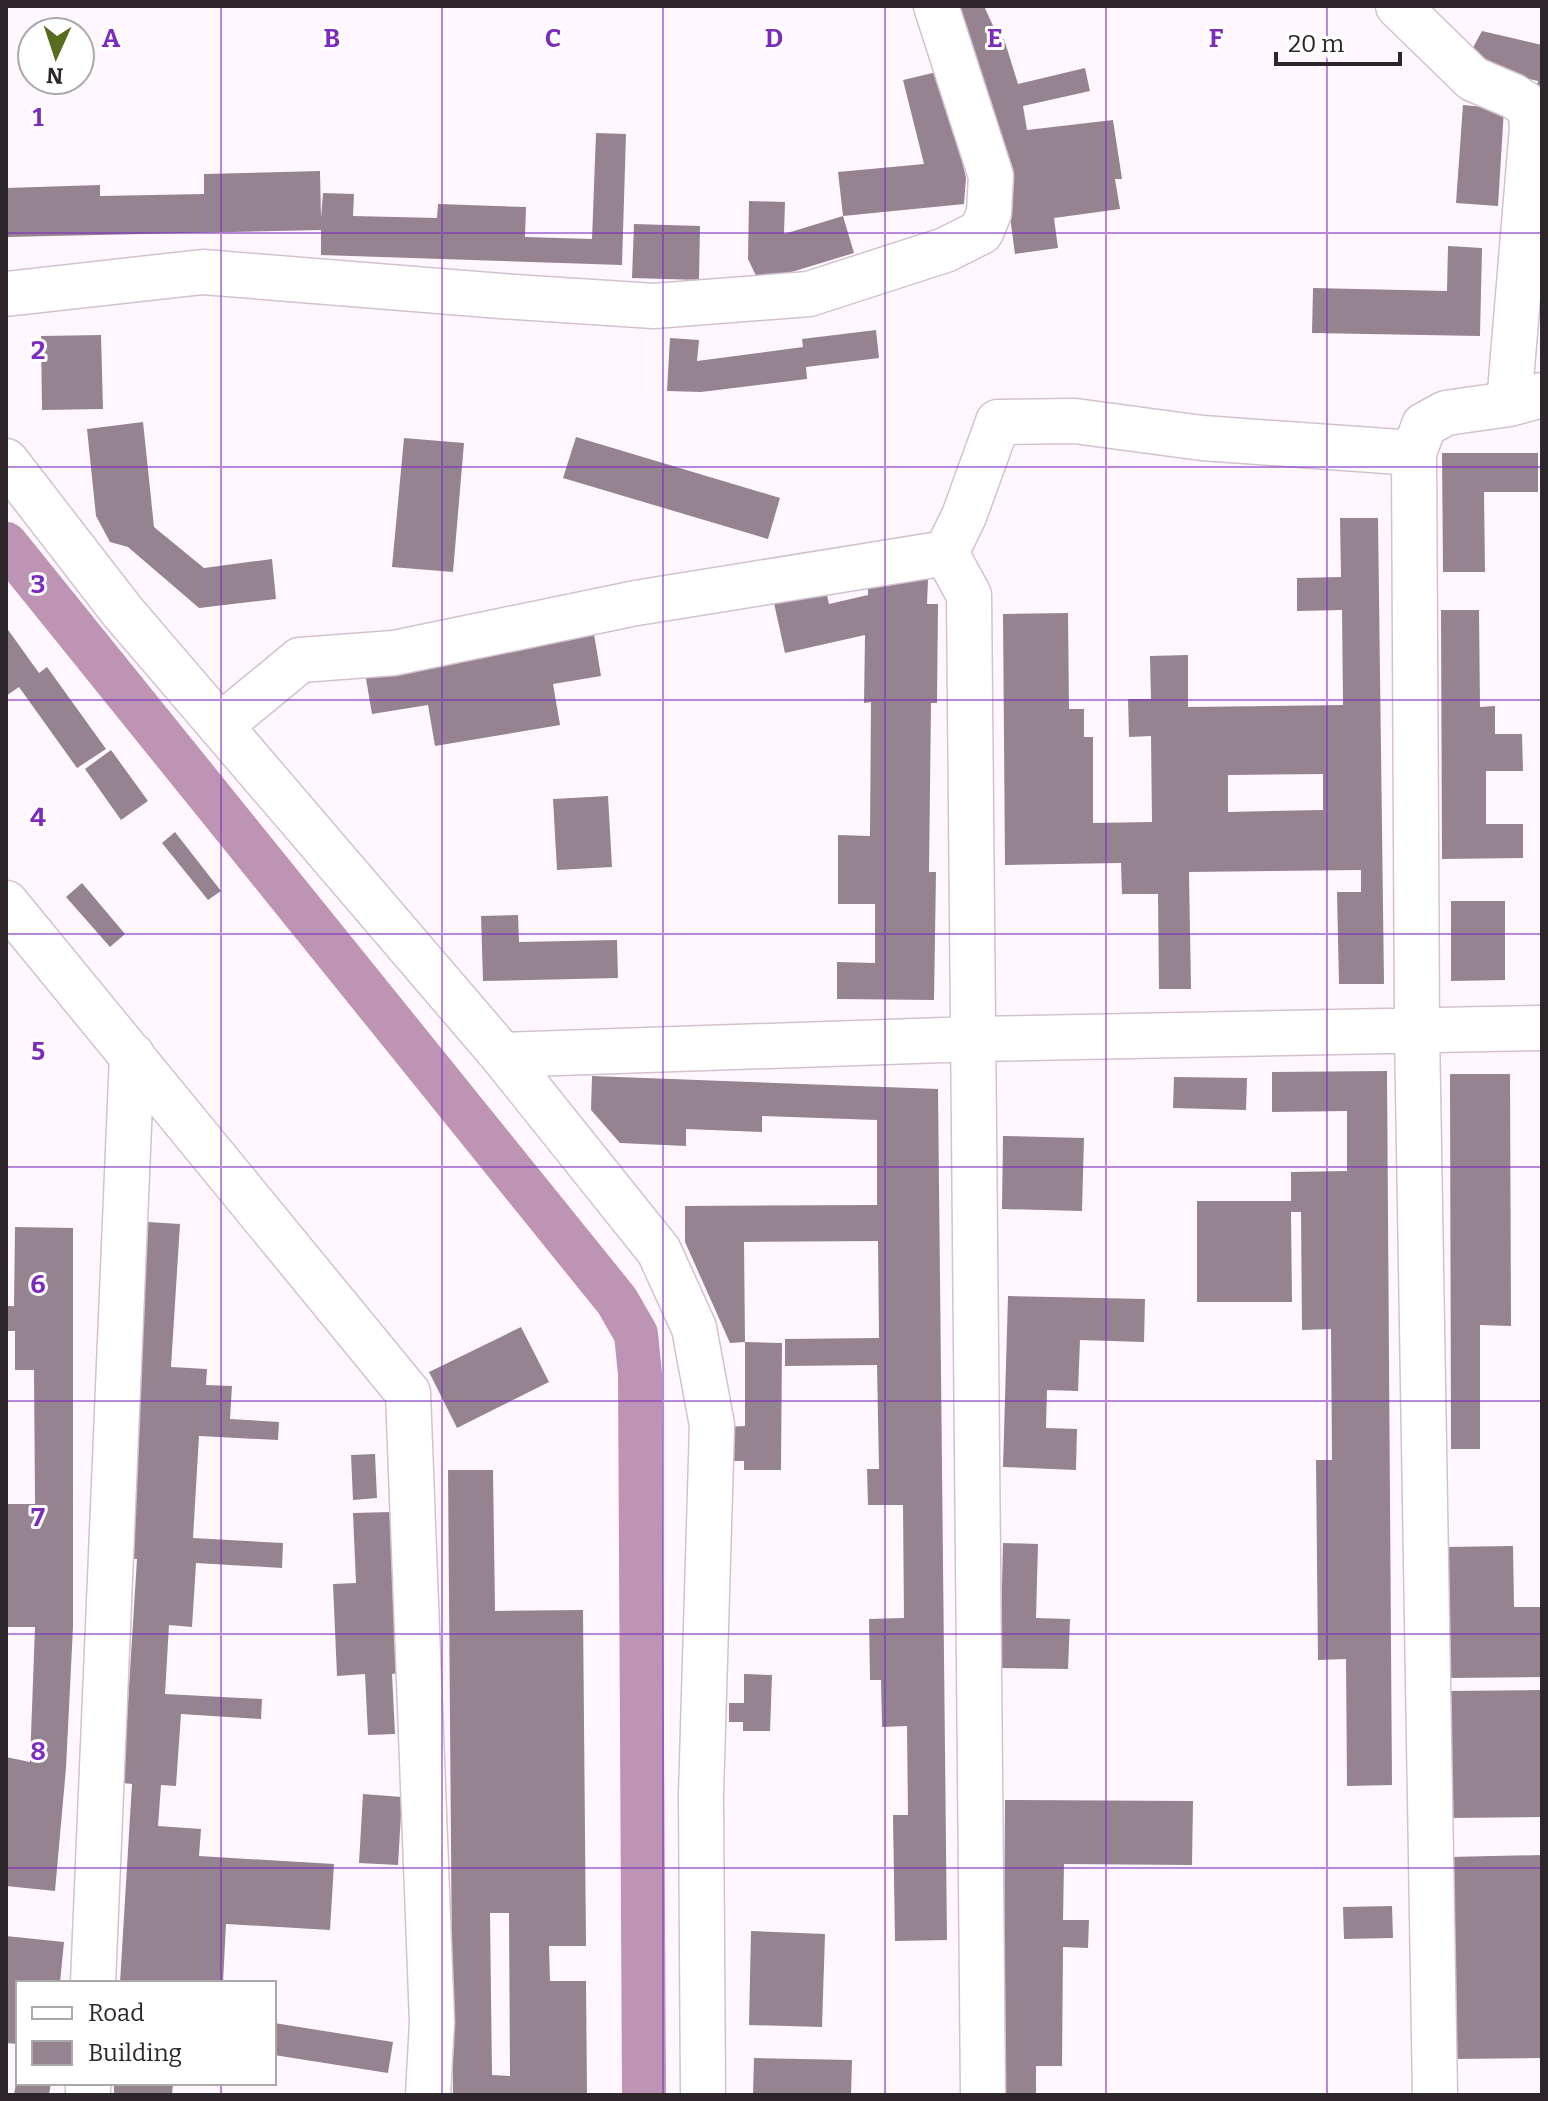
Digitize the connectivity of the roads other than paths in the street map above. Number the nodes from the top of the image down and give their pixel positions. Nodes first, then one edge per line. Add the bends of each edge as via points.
1 (936, 6) edge
2 (1398, 6) edge
3 (6, 294) edge
4 (1526, 399) edge
5 (1414, 453) junction
6 (6, 461) edge
7 (946, 553) junction
8 (220, 726) junction
9 (6, 903) edge
10 (1542, 1028) edge
11 (1417, 1029) junction
12 (973, 1039) junction
13 (132, 1055) junction
14 (502, 1055) junction
15 (93, 1981) edge
16 (428, 2095) edge
17 (703, 2095) edge
18 (983, 2095) edge
19 (1435, 2095) edge

1 - 3 street via 991,176 989,213 981,232 945,250 809,294 654,306 203,272
2 - 4 street via 1473,79 1530,107
4 - 5 street via 1446,413 1424,425
5 - 7 street via 1202,438 1075,421 998,422
5 - 11 street
6 - 8 street
7 - 8 street via 636,603 394,653 300,660
7 - 12 street via 969,595
8 - 14 street
9 - 13 street
10 - 11 street
11 - 12 street
11 - 19 street
12 - 14 street
12 - 18 street
13 - 15 street
13 - 16 street via 408,1393 432,2022
14 - 17 street via 659,1251 694,1328 712,1425 701,1795

